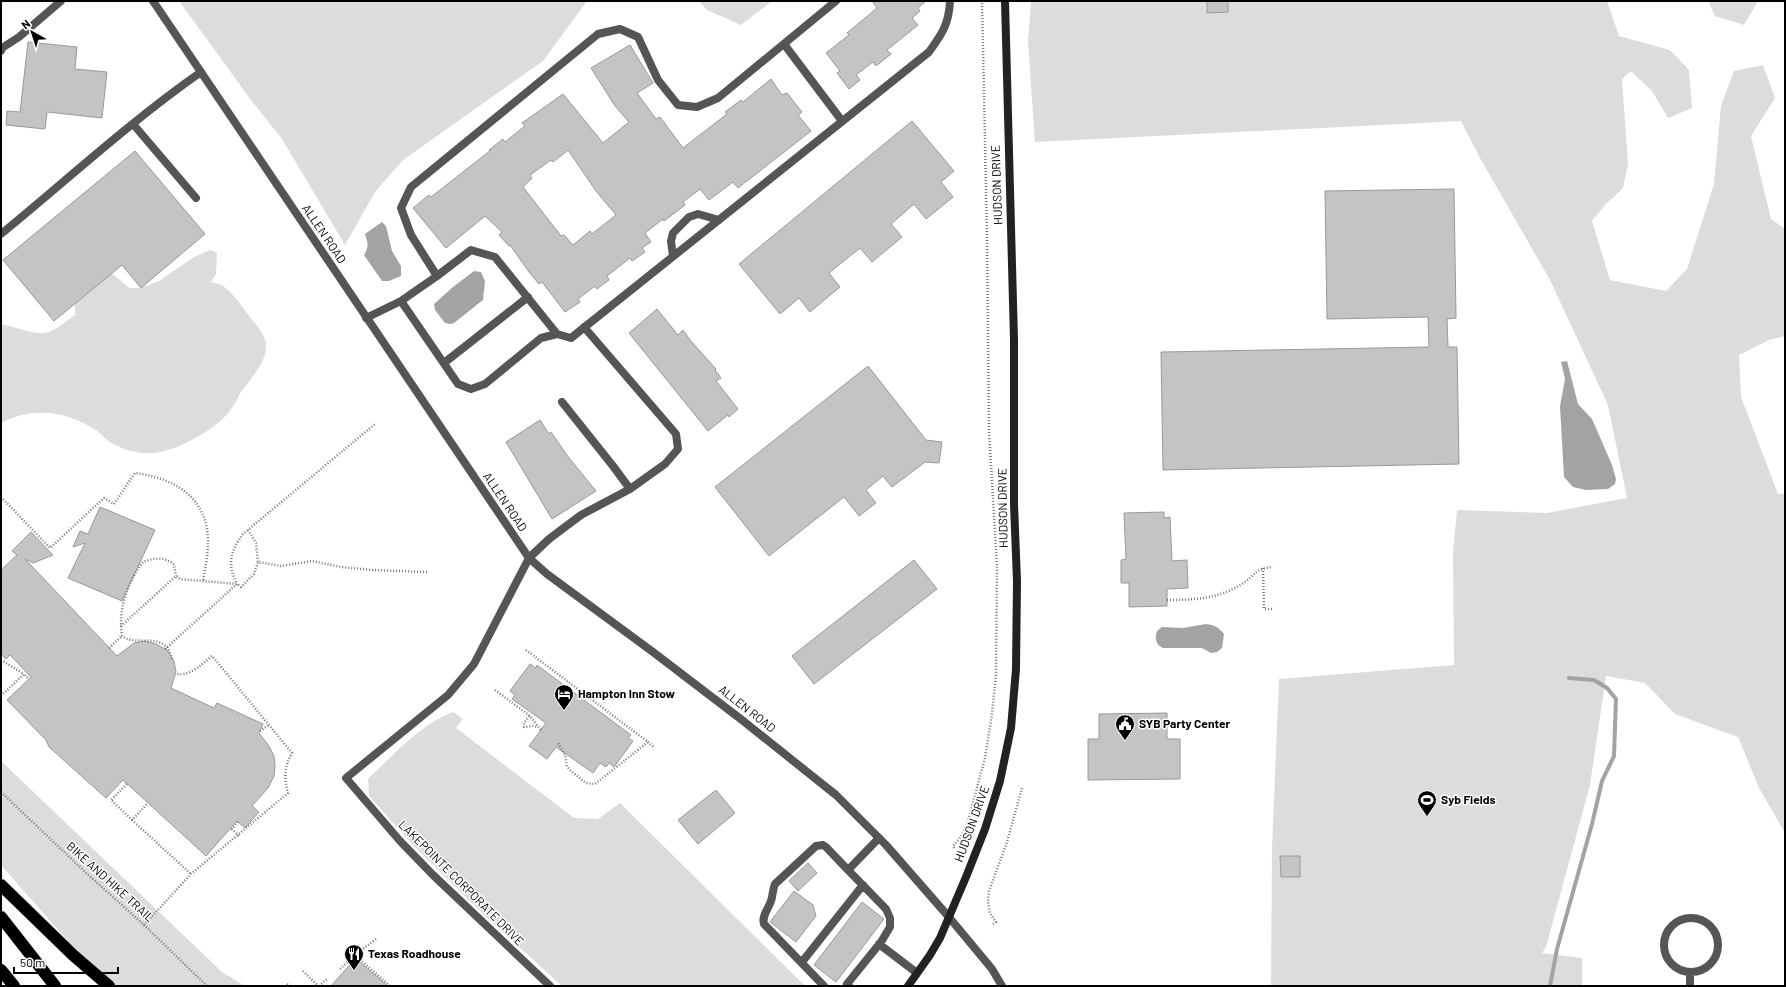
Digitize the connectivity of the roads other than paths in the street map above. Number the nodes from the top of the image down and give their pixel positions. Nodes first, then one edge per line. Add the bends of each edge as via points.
1 (61, 1) edge
2 (153, 1) edge
3 (836, 1) edge
4 (950, 1) edge
5 (1005, 1) edge
6 (784, 44) junction
7 (1, 51) edge
8 (201, 72) junction
9 (842, 121) junction
10 (133, 124) junction
11 (196, 198) dead end
12 (719, 220) junction
13 (1, 234) edge
14 (673, 256) junction
15 (437, 276) junction
16 (528, 298) junction
17 (401, 301) junction
18 (366, 318) junction
19 (584, 327) junction
20 (557, 334) junction
21 (444, 363) junction
22 (562, 402) dead end
23 (630, 489) junction
24 (528, 558) junction
25 (879, 838) junction
26 (848, 870) junction
27 (1, 885) edge
28 (863, 885) junction
29 (948, 916) junction
30 (1, 917) edge
31 (879, 944) junction
32 (802, 962) junction
33 (1, 970) edge
34 (1690, 972) junction
35 (917, 973) junction
36 (847, 985) edge
37 (8, 986) edge
38 (14, 986) edge
39 (55, 986) edge
40 (109, 986) edge
41 (550, 986) edge
42 (824, 986) edge
43 (908, 986) edge
44 (1002, 986) edge
45 (1690, 986) edge

1 - 7 street
2 - 8 street, ALLEN ROAD
3 - 6 street
4 - 9 street via 949,16 942,34 929,52
5 - 29 main road, HUDSON DRIVE via 1014,340 1016,669 1011,728 1000,781 985,828
6 - 9 street
6 - 15 street via 718,98 697,107 678,105 658,80 638,37 620,29 598,34 411,187 401,208 411,235
8 - 10 street
8 - 18 street, ALLEN ROAD
9 - 12 street
10 - 11 street
10 - 13 street
12 - 14 street
12 - 14 street via 698,214 689,217 672,233
14 - 19 street
15 - 16 street via 471,250 495,257
15 - 17 street
16 - 20 street
16 - 21 street
17 - 18 street
17 - 21 street
18 - 24 street, ALLEN ROAD
19 - 20 street via 571,338
19 - 23 street via 676,434 678,449 665,464
20 - 21 street via 541,338 485,384 471,389 458,384
22 - 23 street
23 - 24 street via 580,515
24 - 25 street, ALLEN ROAD via 807,771 836,795
24 - 41 street, LAKEPOINTE CORPORATE DRIVE via 474,664 448,694 346,778 400,841
25 - 26 street
25 - 29 street, ALLEN ROAD
26 - 28 street
26 - 32 street via 823,844 816,846 775,884 772,890 763,922
27 - 40 highway
28 - 31 street via 886,909 890,918 890,927
28 - 32 street
29 - 35 main road, HUDSON DRIVE via 930,955
29 - 44 street via 992,969
30 - 39 highway
31 - 35 street
31 - 36 street
32 - 42 street
33 - 37 highway
33 - 38 highway
34 - 34 street via 1708,967 1718,951 1719,942 1716,932 1710,925 1694,917 1677,921 1671,926 1664,940 1666,955 1670,962
34 - 45 street
35 - 43 main road, HUDSON DRIVE

